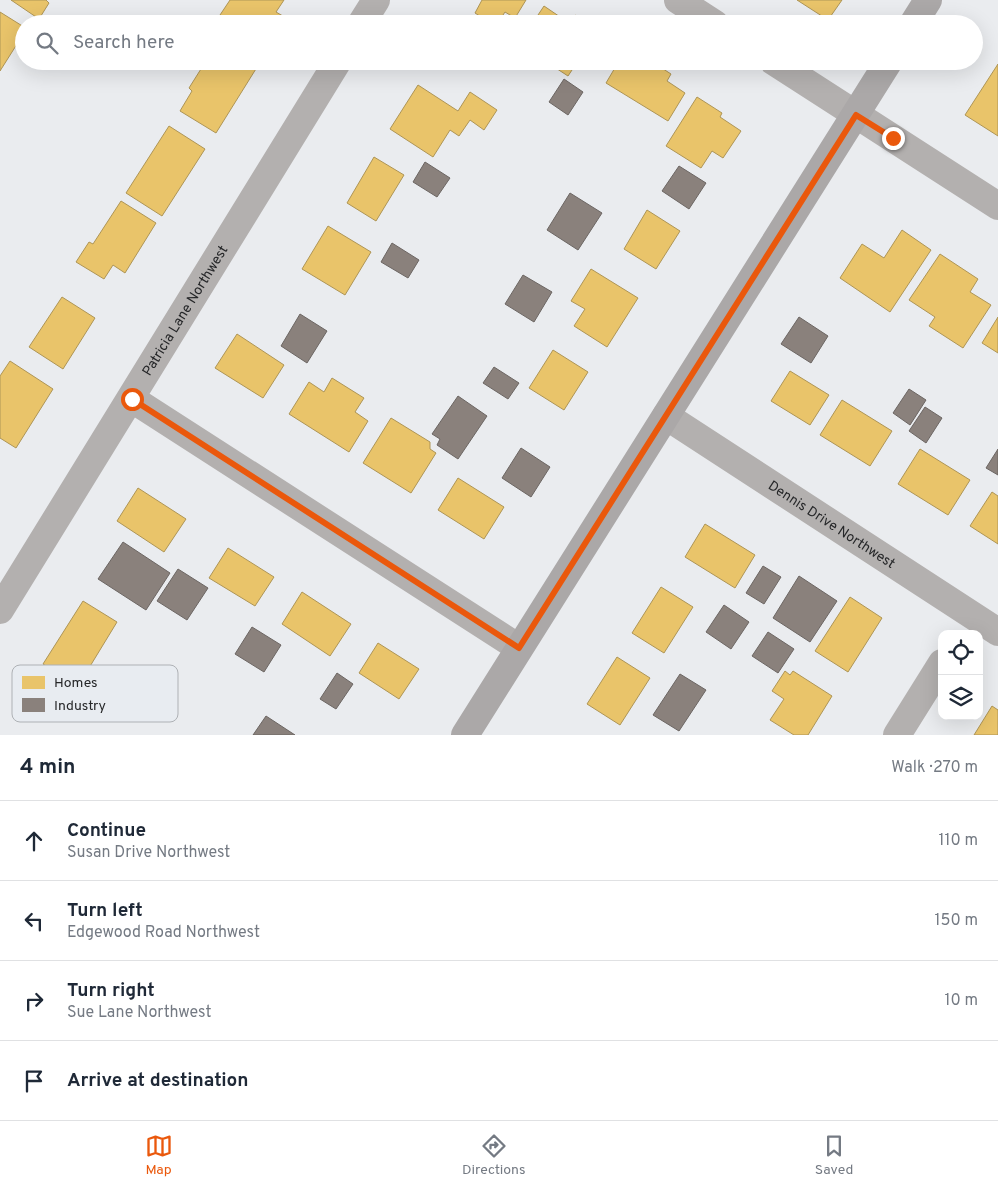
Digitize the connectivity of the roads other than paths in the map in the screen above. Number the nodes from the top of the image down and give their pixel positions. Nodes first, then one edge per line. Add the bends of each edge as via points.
1 (376, 0) edge
2 (678, 0) edge
3 (928, 0) edge
4 (367, 15) edge
5 (701, 15) edge
6 (919, 15) edge
7 (333, 70) edge
8 (787, 70) edge
9 (884, 70) edge
10 (856, 115) junction
11 (998, 206) edge
12 (132, 399) junction
13 (666, 416) junction
14 (0, 610) edge
15 (966, 625) edge
16 (998, 632) edge
17 (519, 648) junction
18 (938, 669) edge
19 (465, 735) edge
20 (897, 735) edge

1 - 4 street
2 - 5 street
3 - 6 main road
7 - 12 street, Patricia Lane Northwest
8 - 10 street
9 - 10 main road
10 - 11 street
10 - 13 main road
12 - 14 street, Patricia Lane Northwest
12 - 17 street
13 - 15 street, Dennis Drive Northwest
13 - 17 main road
15 - 16 street, Dennis Drive Northwest
17 - 19 main road
18 - 20 street

